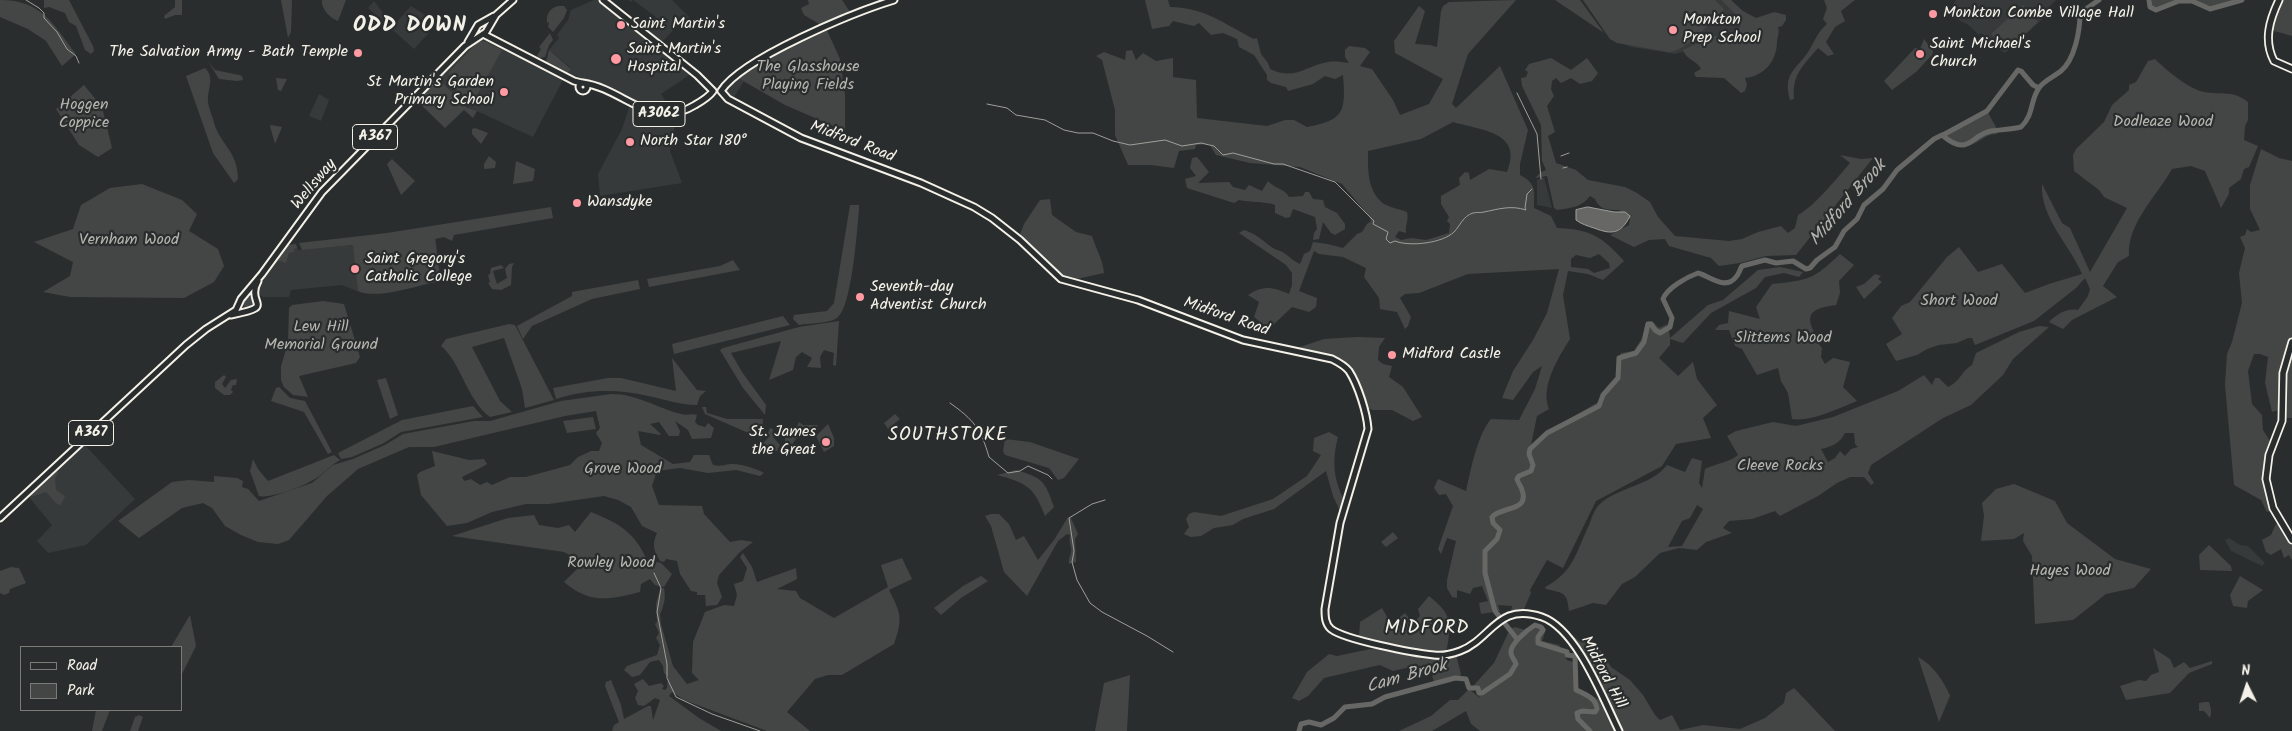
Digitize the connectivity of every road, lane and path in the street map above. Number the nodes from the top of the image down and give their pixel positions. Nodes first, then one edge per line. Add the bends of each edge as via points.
1 (512, 0) edge
2 (603, 0) edge
3 (894, 0) edge
4 (2279, 0) edge
5 (496, 15) junction
6 (481, 23) junction
7 (476, 29) junction
8 (485, 31) junction
9 (465, 46) junction
10 (2292, 70) edge
11 (581, 84) junction
12 (603, 90) junction
13 (713, 91) junction
14 (720, 91) junction
15 (262, 274) junction
16 (244, 296) junction
17 (255, 297) junction
18 (240, 303) junction
19 (246, 312) junction
20 (228, 316) junction
21 (2292, 342) edge
22 (0, 518) edge
23 (2292, 540) edge
24 (1505, 617) joint
25 (1619, 731) edge

1 - 5 main road, Wellsway / A367
2 - 13 main road
3 - 14 main road via 793,41 748,68
4 - 10 highway via 2269,27 2270,52 2277,63
5 - 6 main road, Wellsway / A367
5 - 8 main road, Wellsway / A367
6 - 7 main road, Wellsway
6 - 8 main road
7 - 8 main road via 478,33
7 - 9 main road, Wellsway / A367
8 - 9 main road, Wellsway / A367
8 - 11 main road, A3062 via 498,42
9 - 15 main road, Wellsway / A367 via 322,192
11 - 12 main road, A3062
11 - 12 main road, A3062 via 586,85 586,90
12 - 13 main road, A3062 via 651,112 665,114 689,108
13 - 14 main road
14 - 24 main road, Midford Road via 728,99 801,138 921,183 983,212 1020,240 1061,279 1138,300 1243,340 1341,364 1348,371 1366,412 1368,429 1338,535 1326,600 1327,624 1346,636 1439,655 1467,648
15 - 16 main road, A367
15 - 17 main road, A367 via 256,285
16 - 17 main road via 251,294
16 - 18 main road
17 - 19 main road via 258,302 256,309
18 - 19 main road
18 - 20 main road, A367
19 - 20 main road, A367
20 - 22 main road, A367 via 186,345
21 - 23 highway via 2283,373 2282,421 2269,456 2266,479 2273,508
24 - 25 main road, Midford Hill via 1536,616 1561,629 1582,657

